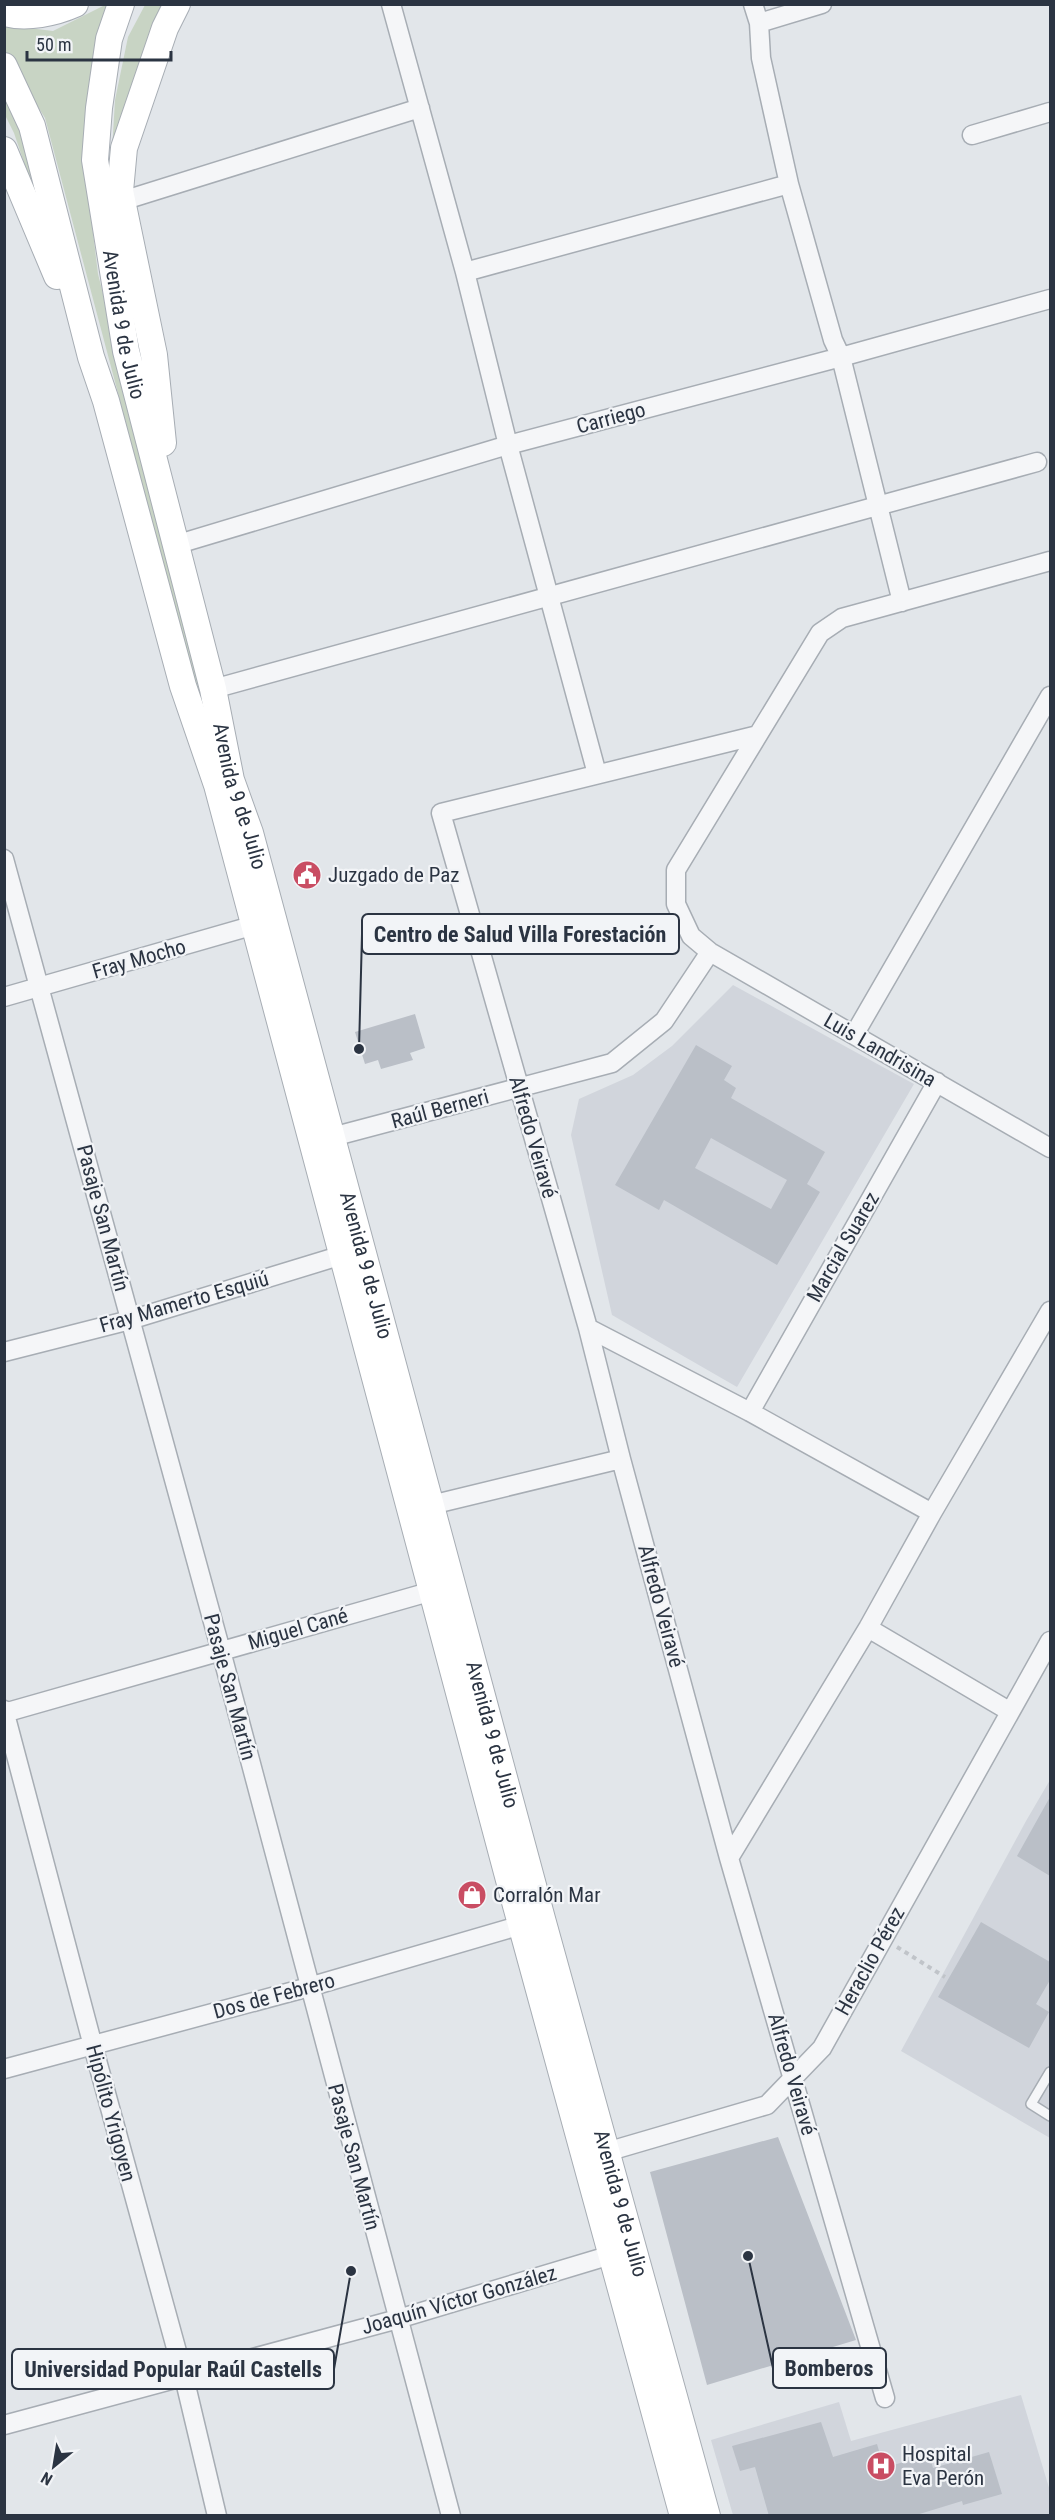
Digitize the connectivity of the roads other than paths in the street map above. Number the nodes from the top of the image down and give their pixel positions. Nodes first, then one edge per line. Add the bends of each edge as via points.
1 (75, 4) edge
2 (121, 4) edge
3 (177, 4) edge
4 (391, 4) edge
5 (753, 4) edge
6 (822, 4) edge
7 (4, 13) edge
8 (759, 23) junction
9 (4, 66) edge
10 (420, 108) junction
11 (1050, 112) edge
12 (972, 135) dead end
13 (4, 150) edge
14 (789, 184) junction
15 (122, 201) junction
16 (465, 272) junction
17 (1050, 299) edge
18 (91, 357) junction
19 (841, 357) junction
20 (508, 445) junction
21 (1037, 462) dead end
22 (879, 504) junction
23 (173, 536) junction
24 (1050, 561) edge
25 (550, 595) junction
26 (902, 602) junction
27 (213, 689) junction
28 (1050, 696) edge
29 (758, 735) junction
30 (597, 774) junction
31 (4, 859) edge
32 (263, 922) junction
33 (710, 952) junction
34 (41, 987) junction
35 (4, 997) edge
36 (854, 1035) junction
37 (937, 1083) junction
38 (519, 1088) junction
39 (332, 1137) junction
40 (1048, 1141) edge
41 (352, 1252) junction
42 (1050, 1311) edge
43 (130, 1320) junction
44 (588, 1328) junction
45 (4, 1352) edge
46 (750, 1412) junction
47 (621, 1459) junction
48 (431, 1505) junction
49 (932, 1513) junction
50 (443, 1588) junction
51 (868, 1628) junction
52 (1050, 1641) edge
53 (221, 1651) junction
54 (1010, 1711) junction
55 (5, 1712) edge
56 (729, 1858) junction
57 (532, 1922) junction
58 (309, 1987) junction
59 (93, 2046) junction
60 (4, 2069) edge
61 (1050, 2072) edge
62 (793, 2077) junction
63 (1050, 2116) edge
64 (597, 2155) junction
65 (623, 2251) junction
66 (398, 2319) junction
67 (184, 2377) junction
68 (885, 2398) dead end
69 (4, 2425) edge
70 (217, 2516) edge
71 (451, 2516) edge
72 (683, 2516) edge
73 (707, 2516) edge

1 - 7 main road via 59,12
2 - 23 main road, Avenida 9 de Julio via 109,39 95,160 126,351
3 - 15 main road via 124,147
4 - 10 street
5 - 8 street
6 - 8 street
8 - 14 street via 761,58
9 - 18 main road, Avenida 9 de Julio via 32,126
10 - 15 street
10 - 16 street
11 - 12 street
13 - 18 main road
14 - 16 street
14 - 19 street
15 - 23 main road via 154,355
16 - 20 street
17 - 19 street, Carriego
18 - 32 main road, Avenida 9 de Julio via 183,686
19 - 20 street, Carriego
19 - 22 street
20 - 23 street, Carriego
20 - 25 street
21 - 22 street
22 - 25 street
22 - 26 street
23 - 27 main road, Avenida 9 de Julio
24 - 26 street, Luis Landrisina
25 - 27 street
25 - 30 street
26 - 29 street, Luis Landrisina via 842,618 820,633
27 - 32 main road, Avenida 9 de Julio via 231,780 250,833
28 - 36 street
29 - 30 street
29 - 33 street, Luis Landrisina via 676,870 676,904 691,936
30 - 38 street, Alfredo Veiravé via 441,813
31 - 34 street, Pasaje San Martín
32 - 34 street, Fray Mocho
32 - 39 main road, Avenida 9 de Julio
32 - 41 main road, Avenida 9 de Julio
33 - 36 street, Luis Landrisina
33 - 38 street, Raúl Berneri via 664,1021 612,1063
34 - 35 street, Fray Mocho
34 - 43 street, Pasaje San Martín
36 - 37 street, Luis Landrisina
37 - 40 street, Luis Landrisina
37 - 46 street, Marcial Suarez
38 - 39 street, Raúl Berneri
38 - 44 street, Alfredo Veiravé
39 - 41 main road, Avenida 9 de Julio
41 - 43 street, Fray Mamerto Esquiú
41 - 48 main road, Avenida 9 de Julio
41 - 50 main road, Avenida 9 de Julio
42 - 49 street
43 - 45 street, Fray Mamerto Esquiú
43 - 53 street, Pasaje San Martín
44 - 46 street
44 - 47 street, Alfredo Veiravé
46 - 49 street
47 - 48 street
47 - 56 street, Alfredo Veiravé
48 - 50 main road, Avenida 9 de Julio
49 - 51 street
50 - 53 street, Miguel Cané
50 - 57 main road, Avenida 9 de Julio
51 - 54 street
51 - 56 street
52 - 54 street, Heraclio Pérez
53 - 55 street, Miguel Cané
53 - 58 street, Pasaje San Martín
54 - 62 street, Heraclio Pérez via 822,2048
55 - 59 street, Hipólito Yrigoyen
56 - 62 street, Alfredo Veiravé
57 - 58 street, Dos de Febrero
57 - 64 main road, Avenida 9 de Julio
58 - 59 street, Dos de Febrero
58 - 66 street, Pasaje San Martín
59 - 60 street, Dos de Febrero
59 - 67 street, Hipólito Yrigoyen
61 - 63 lane via 1030,2104
62 - 64 street, Heraclio Pérez via 766,2105
62 - 68 street, Alfredo Veiravé
64 - 65 main road, Avenida 9 de Julio
65 - 66 street, Joaquín Víctor González
65 - 72 main road, Avenida 9 de Julio
65 - 73 main road, Avenida 9 de Julio
66 - 67 street, Joaquín Víctor González
66 - 71 street, Pasaje San Martín
67 - 69 street, Joaquín Víctor González
67 - 70 street, Hipólito Yrigoyen

